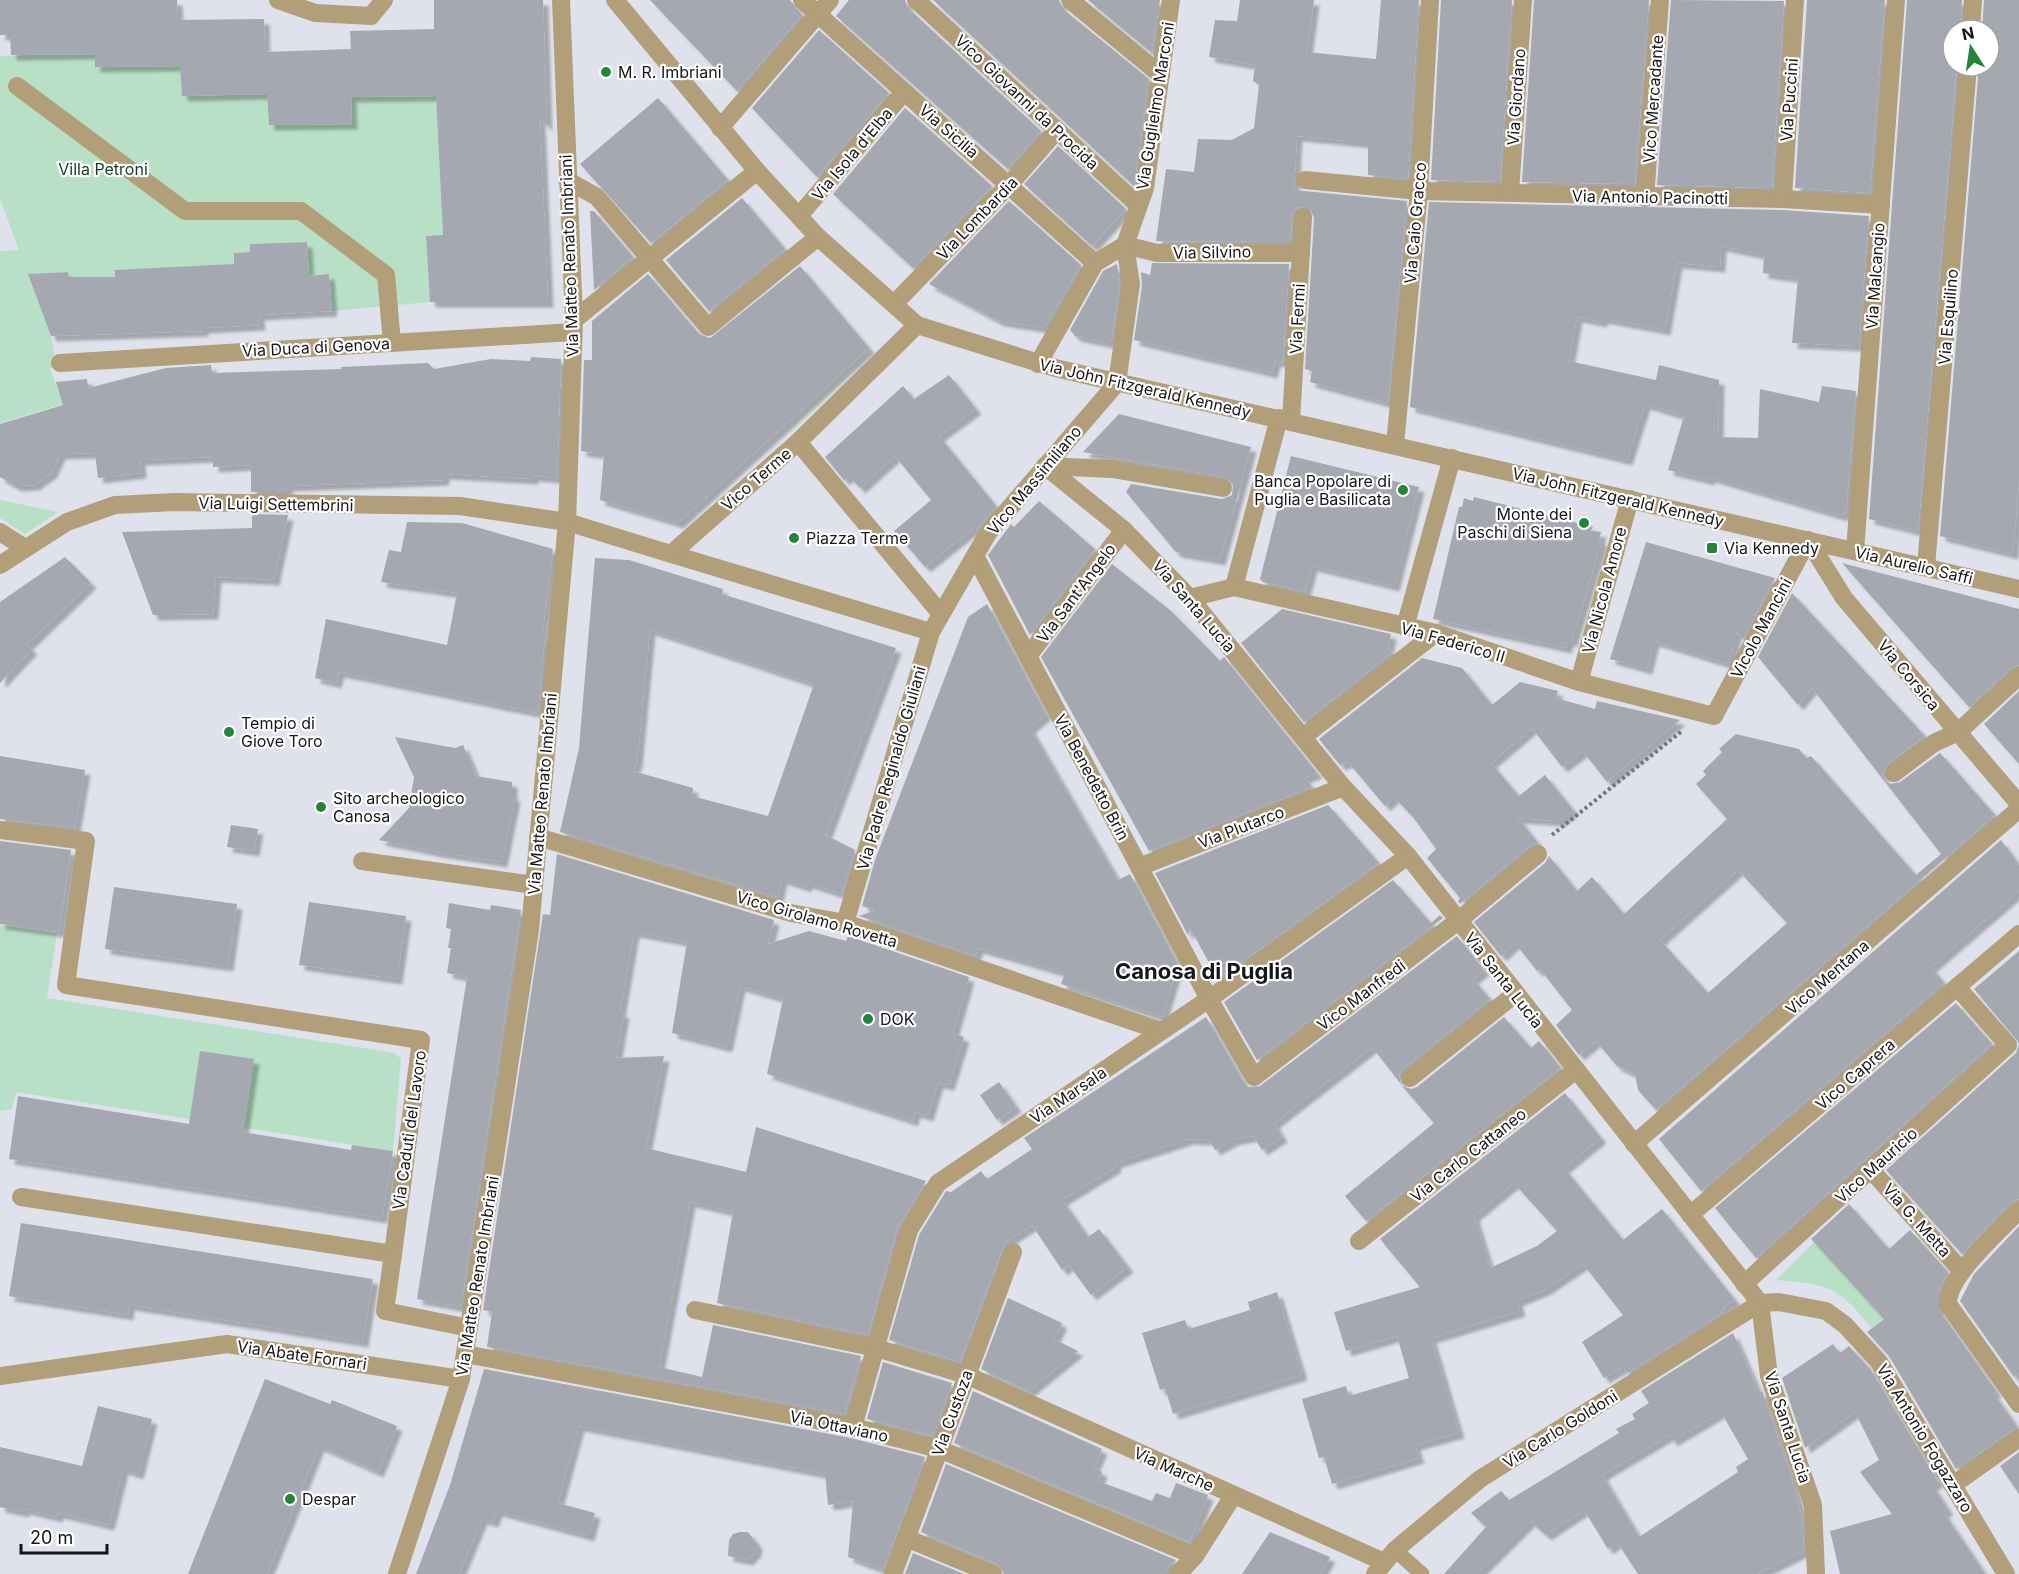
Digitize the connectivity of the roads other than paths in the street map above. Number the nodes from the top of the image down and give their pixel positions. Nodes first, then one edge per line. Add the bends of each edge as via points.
1 (278, 0) edge
2 (384, 0) edge
3 (561, 0) edge
4 (802, 0) edge
5 (830, 0) edge
6 (916, 0) edge
7 (1070, 0) edge
8 (1171, 0) edge
9 (1430, 0) edge
10 (1523, 0) edge
11 (1660, 0) edge
12 (1795, 0) edge
13 (1896, 0) edge
14 (1973, 0) edge
15 (619, 1) edge
16 (818, 14) junction
17 (1972, 18) edge
18 (1161, 75) junction
19 (1967, 78) edge
20 (16, 86) dead end
21 (904, 92) junction
22 (720, 128) junction
23 (1057, 130) junction
24 (757, 171) junction
25 (567, 180) junction
26 (1305, 180) dead end
27 (1010, 185) junction
28 (1419, 191) junction
29 (1510, 193) junction
30 (1645, 198) junction
31 (1783, 200) junction
32 (1138, 205) junction
33 (1881, 205) junction
34 (799, 216) junction
35 (1303, 217) dead end
36 (818, 237) junction
37 (1125, 245) junction
38 (1300, 252) junction
39 (650, 257) junction
40 (1095, 263) junction
41 (894, 303) junction
42 (917, 325) junction
43 (573, 326) junction
44 (392, 343) junction
45 (60, 363) dead end
46 (1038, 364) junction
47 (1118, 383) junction
48 (1285, 420) junction
49 (798, 442) junction
50 (1395, 445) junction
51 (1452, 458) junction
52 (1045, 466) junction
53 (1223, 488) dead end
54 (1630, 499) junction
55 (567, 522) junction
56 (1124, 530) junction
57 (0, 532) edge
58 (1808, 540) junction
59 (25, 548) junction
60 (1855, 551) junction
61 (671, 554) junction
62 (975, 556) junction
63 (0, 565) edge
64 (1926, 567) junction
65 (1234, 586) junction
66 (2019, 589) edge
67 (1190, 598) junction
68 (941, 614) junction
69 (1405, 627) junction
70 (931, 632) junction
71 (1436, 633) junction
72 (1028, 656) junction
73 (2019, 676) edge
74 (1579, 682) junction
75 (1708, 714) joint
76 (1958, 732) junction
77 (1303, 737) junction
78 (1894, 773) dead end
79 (1343, 787) junction
80 (2019, 804) edge
81 (2019, 809) edge
82 (0, 830) edge
83 (538, 837) junction
84 (1538, 854) road end
85 (1408, 856) junction
86 (362, 861) dead end
87 (1140, 867) junction
88 (534, 885) junction
89 (1458, 921) junction
90 (845, 923) junction
91 (2019, 934) edge
92 (1957, 987) junction
93 (1515, 994) junction
94 (1209, 999) junction
95 (1161, 1031) junction
96 (1576, 1070) junction
97 (1410, 1078) dead end
98 (1634, 1144) junction
99 (1871, 1170) junction
100 (21, 1197) dead end
101 (2019, 1210) edge
102 (1690, 1215) junction
103 (1359, 1241) dead end
104 (1013, 1252) dead end
105 (393, 1254) junction
106 (1962, 1271) junction
107 (1744, 1284) junction
108 (1760, 1303) junction
109 (694, 1310) dead end
110 (469, 1328) junction
111 (876, 1348) junction
112 (465, 1354) junction
113 (966, 1375) junction
114 (0, 1376) edge
115 (461, 1378) junction
116 (2019, 1404) edge
117 (853, 1427) junction
118 (2019, 1438) edge
119 (939, 1449) junction
120 (1953, 1485) junction
121 (1233, 1496) junction
122 (906, 1538) junction
123 (1195, 1556) junction
124 (1385, 1562) edge
125 (397, 1574) edge
126 (893, 1574) edge
127 (993, 1574) edge
128 (1178, 1574) edge
129 (1422, 1574) edge
130 (1816, 1574) edge
131 (2006, 1574) edge

1 - 2 street via 315,13 371,16
3 - 25 street, Via Matteo Renato Imbriani
4 - 16 street, Via Sicilia
5 - 16 street
6 - 23 street, Vico Giovanni da Procida
7 - 18 street
8 - 18 street, Via Guglielmo Marconi
9 - 28 street, Via Caio Gracco
10 - 29 street, Via Giordano
11 - 30 street, Vico Mercadante
12 - 31 street, Via Puccini
13 - 33 street, Via Malcangio
14 - 17 street
15 - 22 street, Via John Fitzgerald Kennedy
16 - 21 street, Via Sicilia
16 - 22 street
18 - 32 street, Via Guglielmo Marconi via 1145,188
19 - 64 street, Via Esquilino
20 - 44 street via 185,211 301,211 386,275
21 - 27 street, Via Sicilia
21 - 34 street, Via Isola d'Elba
22 - 24 street, Via John Fitzgerald Kennedy
23 - 27 street, Via Lombardia
23 - 32 street, Vico Giovanni da Procida
24 - 34 street, Via John Fitzgerald Kennedy
24 - 39 street
25 - 39 street via 597,197
25 - 43 street, Via Matteo Renato Imbriani
26 - 28 street, Via Antonio Pacinotti
27 - 40 street, Via Sicilia
27 - 41 street, Via Lombardia
28 - 29 street, Via Antonio Pacinotti
28 - 50 street, Via Caio Gracco
29 - 30 street, Via Antonio Pacinotti
30 - 31 street, Via Antonio Pacinotti
31 - 33 street, Via Antonio Pacinotti
32 - 37 street, Via Guglielmo Marconi
33 - 60 street, Via Malcangio
34 - 36 street, Via John Fitzgerald Kennedy
35 - 38 street, Via Fermi
36 - 39 street via 708,327
36 - 41 street, Via John Fitzgerald Kennedy
37 - 38 street, Via Silvino via 1157,253
37 - 40 street
37 - 47 street, Via Guglielmo Marconi via 1131,284
38 - 48 street, Via Fermi
39 - 43 street
40 - 46 street
41 - 42 street, Via John Fitzgerald Kennedy
42 - 46 street, Via John Fitzgerald Kennedy
42 - 49 street, Vico Terme
43 - 44 street, Via Duca di Genova
43 - 55 street, Via Matteo Renato Imbriani
44 - 45 street, Via Duca di Genova
46 - 47 street, Via John Fitzgerald Kennedy
47 - 48 street, Via John Fitzgerald Kennedy
47 - 52 street, Vico Massimiliano
48 - 50 street, Via John Fitzgerald Kennedy
48 - 65 street, Via Fermi
49 - 61 street, Vico Terme
49 - 68 street
50 - 51 street, Via John Fitzgerald Kennedy
51 - 54 street, Via John Fitzgerald Kennedy
51 - 69 street
52 - 53 street via 1112,469
52 - 56 street, Via Santa Lucia
52 - 62 street, Vico Massimiliano via 988,532
54 - 58 street, Via John Fitzgerald Kennedy
54 - 74 street, Via Nicola Amore
55 - 59 street, Via Luigi Settembrini via 460,506 187,502 115,505 67,522
55 - 61 street
55 - 83 street, Via Matteo Renato Imbriani
56 - 67 street, Via Santa Lucia
56 - 72 street, Via Sant'Angelo
57 - 59 street
58 - 60 street, Via Aurelio Saffi
58 - 75 street, Vicolo Mancini
58 - 76 street, Via Corsica via 1844,598
59 - 63 street, Via Luigi Settembrini
60 - 64 street, Via Aurelio Saffi
61 - 70 street
62 - 68 street, Vico Massimiliano
62 - 72 street, Via Benedetto Brin
64 - 66 street, Via Aurelio Saffi
65 - 67 street, Via Federico II
65 - 69 street, Via Federico II
67 - 77 street, Via Santa Lucia
68 - 70 street, Via Padre Reginaldo Giuliani
69 - 71 street, Via Federico II
70 - 90 street, Via Padre Reginaldo Giuliani
71 - 74 street, Via Federico II
71 - 77 street
72 - 87 street, Via Benedetto Brin
73 - 76 street
74 - 75 street, Via Federico II
76 - 78 street via 1934,743
76 - 80 street, Via Corsica
77 - 79 street, Via Santa Lucia
79 - 85 street, Via Santa Lucia
79 - 87 street, Via Plutarco
81 - 98 street, Vico Mentana
82 - 105 street, Via Caduti del Lavoro via 86,841 66,985 421,1040
83 - 88 street, Via Matteo Renato Imbriani
83 - 90 street, Vico Girolamo Rovetta via 791,913
84 - 89 street, Vico Manfredi
85 - 89 street, Via Santa Lucia
85 - 94 street, Via Marsala
86 - 88 street
87 - 94 street, Via Benedetto Brin
88 - 110 street, Via Matteo Renato Imbriani
89 - 93 street, Via Santa Lucia
89 - 94 street, Vico Manfredi via 1254,1077
90 - 95 street, Vico Girolamo Rovetta
91 - 92 street, Vico Caprera
92 - 99 street, Vico Mauricio via 2008,1045
92 - 102 street, Vico Caprera
93 - 96 street, Via Santa Lucia
93 - 97 street
94 - 95 street, Via Marsala
95 - 111 street, Via Marsala via 938,1183 909,1230
96 - 98 street, Via Santa Lucia
96 - 103 street, Via Carlo Cattaneo
98 - 102 street, Via Santa Lucia
99 - 106 street, Via G. Metta
99 - 107 street, Vico Mauricio
100 - 105 street
101 - 106 street
102 - 107 street, Via Santa Lucia
104 - 113 street, Via Custoza
105 - 110 street via 386,1311
106 - 116 street via 1950,1290 1948,1304
107 - 108 street, Via Santa Lucia
108 - 120 street, Via Antonio Fogazzaro via 1808,1305 1826,1311 1845,1325 1879,1362
108 - 124 street, Via Carlo Goldoni via 1480,1479
108 - 130 street, Via Santa Lucia via 1769,1376 1813,1504
109 - 111 street, Via Marche
110 - 112 street, Via Matteo Renato Imbriani
111 - 113 street, Via Marche
111 - 117 street, Via Marsala
112 - 115 street, Via Matteo Renato Imbriani
112 - 117 street, Via Ottaviano
113 - 119 street, Via Custoza
113 - 121 street, Via Marche
114 - 115 street, Via Abate Fornari via 227,1344
115 - 125 street, Via Matteo Renato Imbriani
117 - 119 street, Via Ottaviano
118 - 120 street
119 - 122 street, Via Custoza
119 - 123 street, Via Ottaviano
120 - 131 street, Via Antonio Fogazzaro
121 - 123 street
121 - 124 street, Via Marche
122 - 126 street, Via Custoza
122 - 127 street
123 - 128 street
124 - 129 lane

